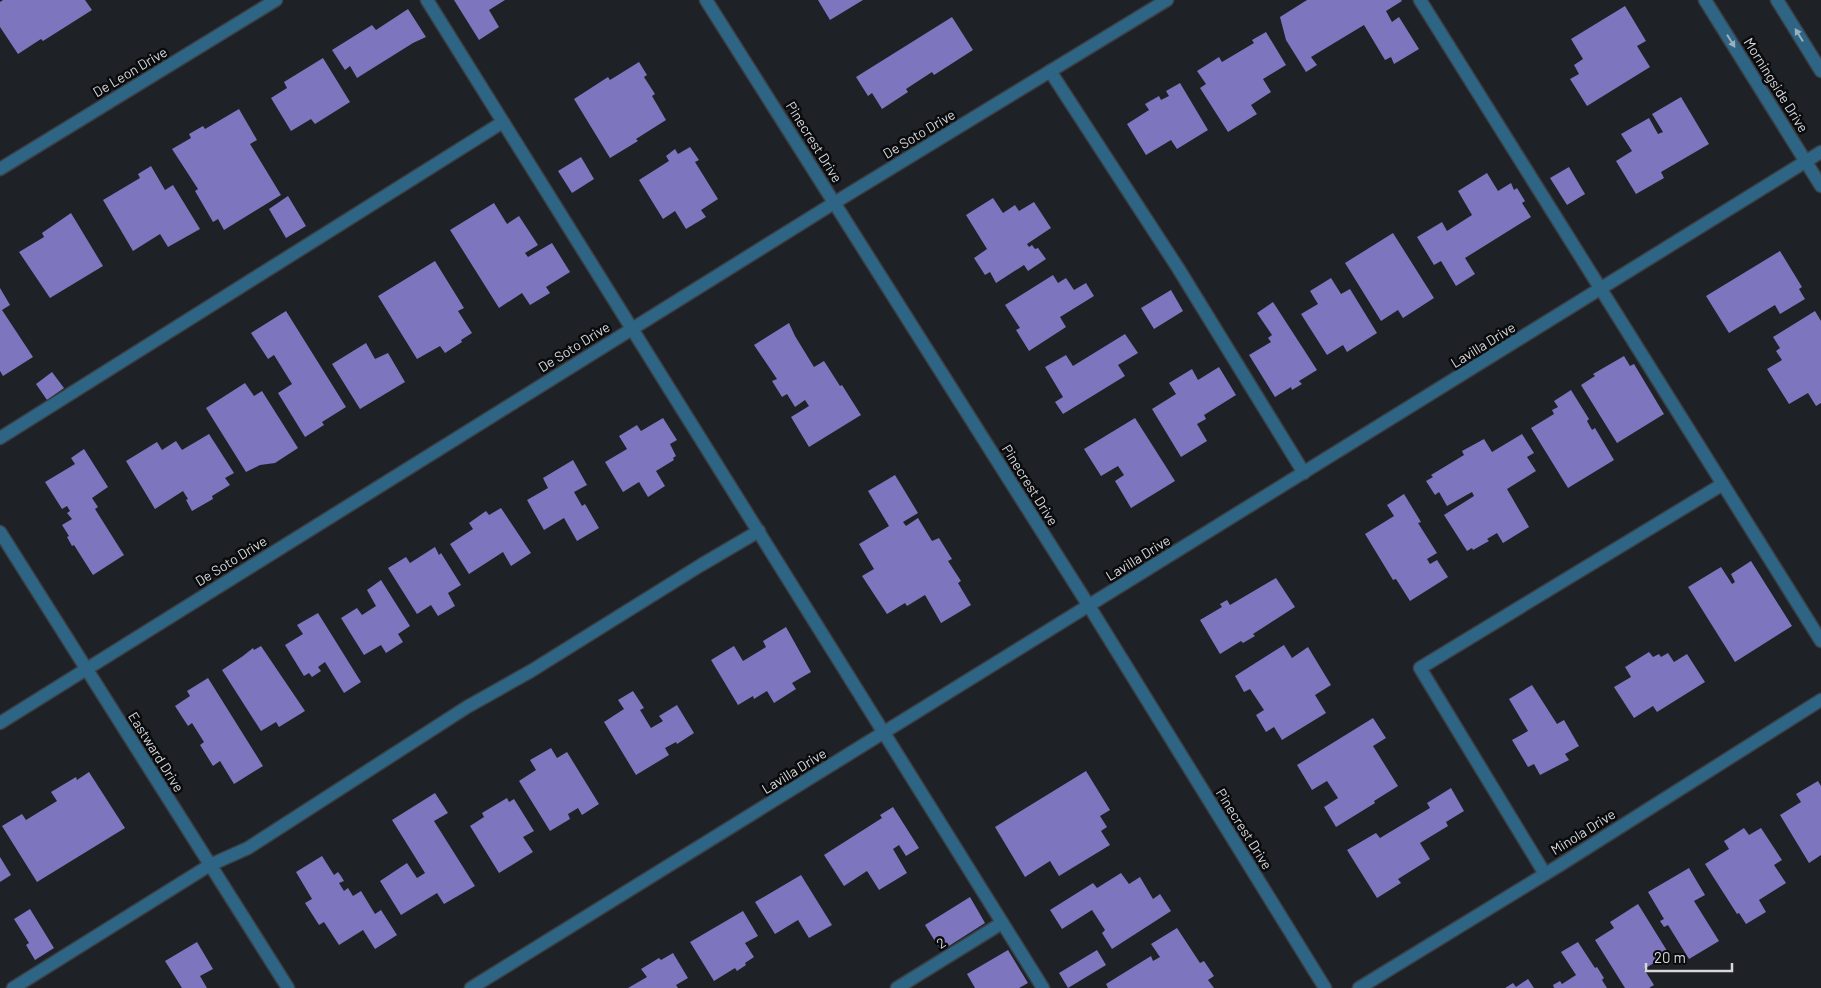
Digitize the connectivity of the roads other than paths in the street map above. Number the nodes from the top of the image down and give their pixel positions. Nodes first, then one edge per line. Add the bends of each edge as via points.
1 (276, 0) edge
2 (427, 0) edge
3 (706, 0) edge
4 (1167, 0) edge
5 (1420, 0) edge
6 (1705, 0) edge
7 (1777, 0) edge
8 (1050, 71) junction
9 (1821, 71) edge
10 (503, 122) junction
11 (1821, 152) edge
12 (1806, 162) junction
13 (0, 169) edge
14 (1821, 186) edge
15 (834, 203) junction
16 (1602, 288) junction
17 (633, 328) junction
18 (0, 438) edge
19 (1304, 473) junction
20 (1723, 484) junction
21 (759, 531) junction
22 (0, 532) edge
23 (1089, 606) junction
24 (1821, 641) edge
25 (86, 669) junction
26 (1821, 700) edge
27 (0, 723) edge
28 (884, 733) junction
29 (210, 865) junction
30 (1545, 874) junction
31 (1002, 923) junction
32 (13, 988) edge
33 (288, 988) edge
34 (471, 988) edge
35 (896, 988) edge
36 (1043, 988) edge
37 (1324, 988) edge
38 (1360, 988) edge

1 - 13 street, De Leon Drive
2 - 10 street
3 - 15 street, Pinecrest Drive
4 - 8 street, De Soto Drive
5 - 16 street
6 -> 12 street, Morningside Drive
9 -> 7 street
8 - 15 street, De Soto Drive
8 - 19 street via 1178,268
10 - 17 street
10 - 18 street
11 - 12 street, Lavilla Drive
12 - 14 street, Morningside Drive
12 - 16 street, Lavilla Drive
15 - 17 street, De Soto Drive
15 - 23 street, Pinecrest Drive
16 - 19 street, Lavilla Drive
16 - 20 street
17 - 21 street
17 - 25 street, De Soto Drive
19 - 23 street, Lavilla Drive
20 - 24 street
20 - 30 street via 1420,668
21 - 28 street
21 - 29 street via 467,707 248,848
22 - 25 street, Eastward Drive
23 - 28 street, Lavilla Drive
23 - 37 street, Pinecrest Drive
25 - 27 street, De Soto Drive
25 - 29 street, Eastward Drive
26 - 30 street, Minola Drive
28 - 31 street
28 - 34 street, Lavilla Drive
29 - 32 street
29 - 33 street, Eastward Drive
30 - 38 street, Minola Drive
31 - 35 street, 2
31 - 36 street

